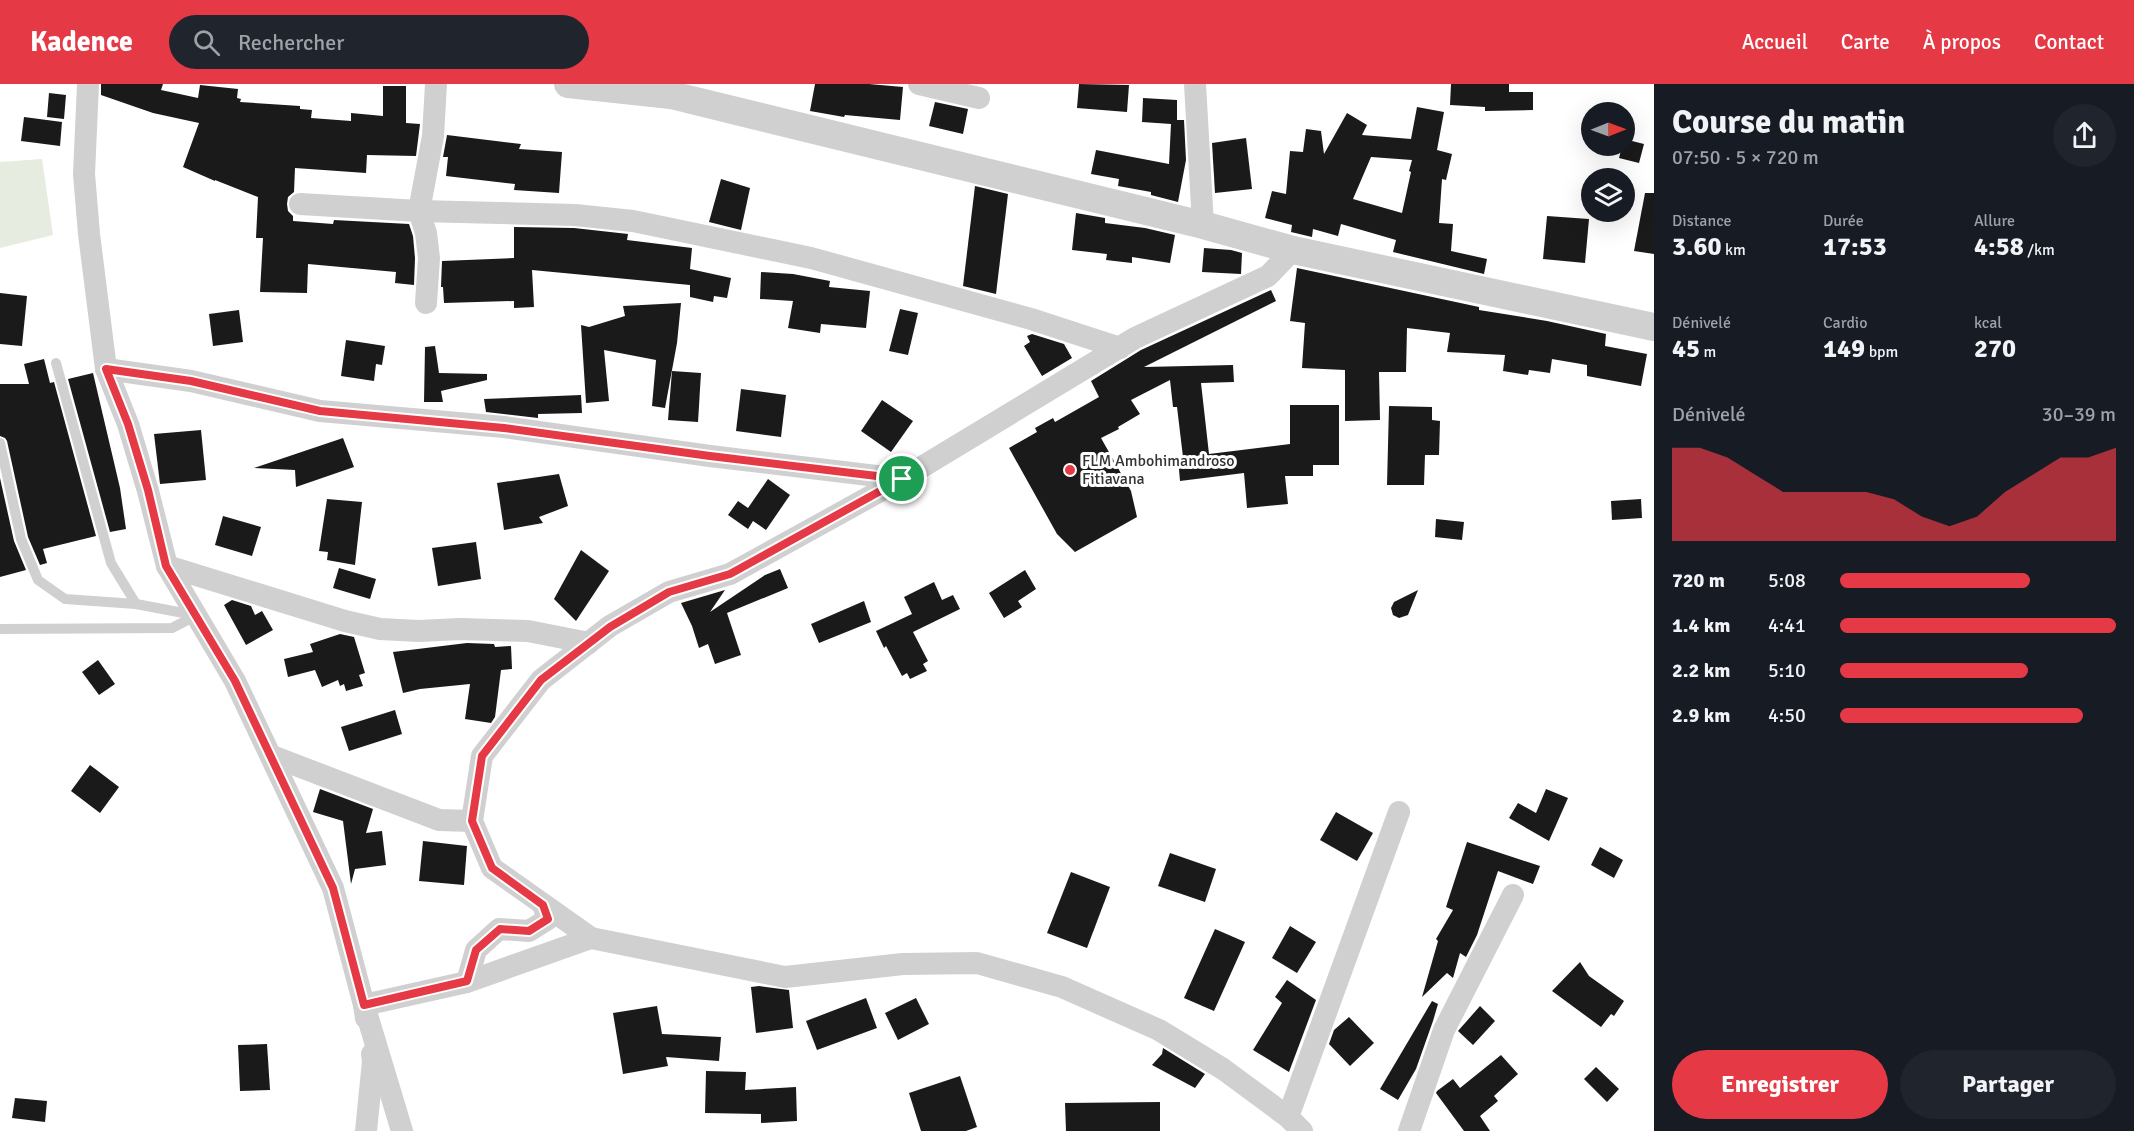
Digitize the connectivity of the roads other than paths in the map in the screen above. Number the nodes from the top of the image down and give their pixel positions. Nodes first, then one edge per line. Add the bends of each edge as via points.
1 (88, 84) edge
2 (436, 84) edge
3 (568, 84) edge
4 (919, 84) edge
5 (1195, 84) edge
6 (979, 98) dead end
7 (300, 204) dead end
8 (419, 211) junction
9 (1203, 225) junction
10 (1293, 250) junction
11 (426, 303) dead end
12 (1654, 327) edge
13 (1120, 348) junction
14 (56, 363) dead end
15 (106, 369) junction
16 (0, 443) edge
17 (902, 479) junction
18 (166, 566) junction
19 (136, 604) junction
20 (197, 615) junction
21 (0, 629) edge
22 (589, 643) junction
23 (272, 756) junction
24 (1399, 812) dead end
25 (472, 821) junction
26 (1513, 895) dead end
27 (543, 905) junction
28 (591, 938) junction
29 (467, 981) junction
30 (364, 1005) junction
31 (1295, 1124) edge
32 (366, 1131) edge
33 (402, 1131) edge
34 (1409, 1131) edge

1 - 15 street via 84,174
2 - 8 street via 433,136
3 - 9 street via 671,95
4 - 6 street
5 - 9 street
7 - 8 street
8 - 11 street via 429,258
8 - 13 street via 575,215 633,221 821,260
9 - 10 street
10 - 12 street
10 - 13 street via 1268,276
13 - 17 street
14 - 19 lane via 111,563
15 - 17 street via 191,381 320,411 504,428
15 - 18 street via 128,424
16 - 19 lane via 21,540 38,580 65,599
17 - 22 street via 730,574 669,592
18 - 20 street
18 - 22 street via 380,629 528,631
19 - 20 lane
20 - 21 lane via 172,628
20 - 23 street
22 - 25 street via 541,680 482,756
23 - 25 street via 439,820
23 - 30 street via 333,888
24 - 31 street
25 - 27 street via 492,868
26 - 34 street via 1444,1030
27 - 28 street
27 - 29 street via 548,919 529,931 500,929 476,950
28 - 29 street
28 - 31 street via 785,977 903,964 978,963 1062,987 1159,1030 1223,1070
29 - 30 street
30 - 32 street via 373,1061
30 - 33 street

